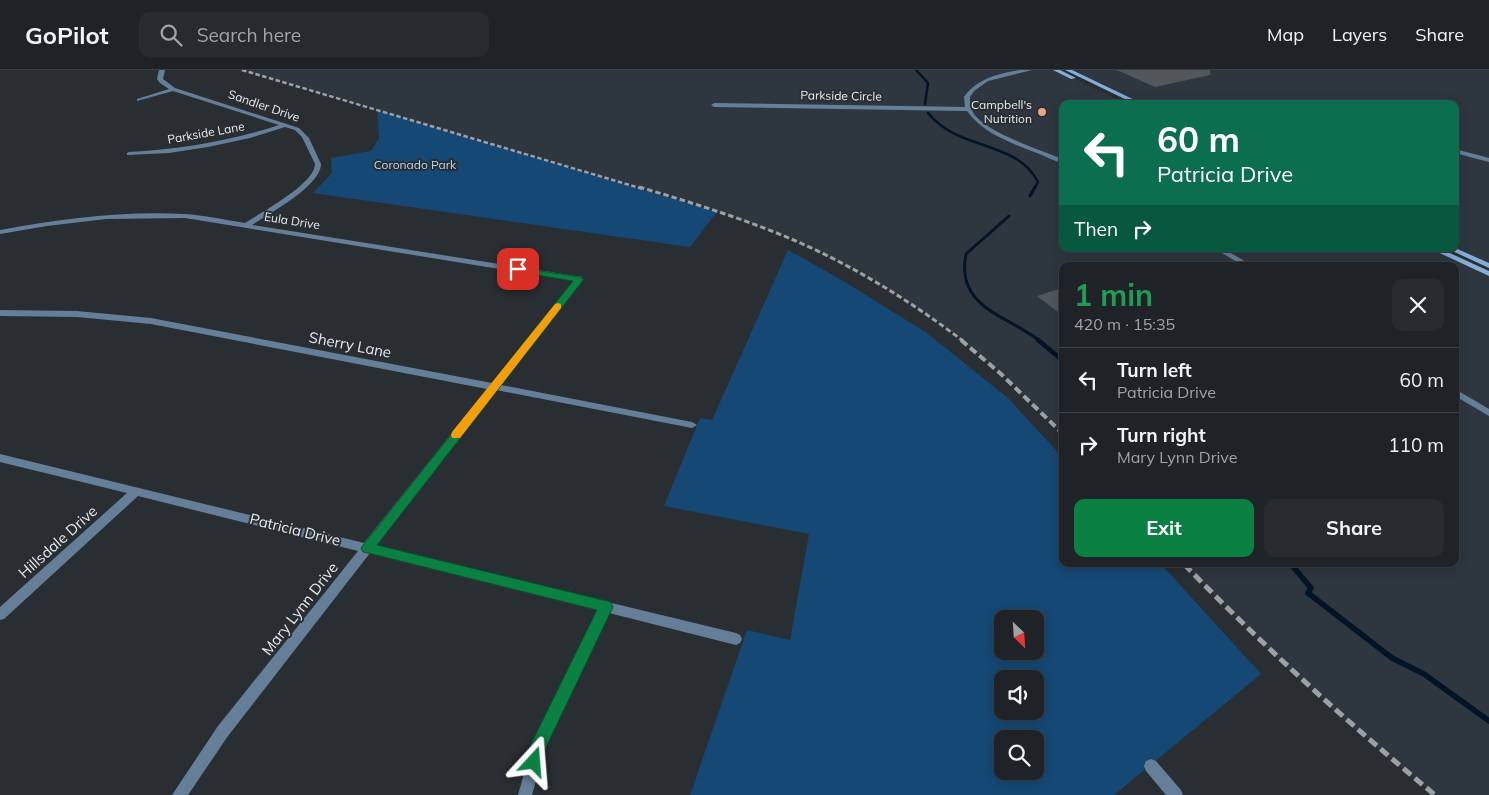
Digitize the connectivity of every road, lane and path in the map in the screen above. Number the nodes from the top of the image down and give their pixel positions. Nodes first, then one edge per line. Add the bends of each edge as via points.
1 (162, 70) edge
2 (1029, 70) edge
3 (1056, 70) edge
4 (1068, 70) edge
5 (173, 89) junction
6 (139, 100) dead end
7 (1119, 100) edge
8 (1132, 100) edge
9 (714, 105) dead end
10 (968, 109) junction
11 (286, 125) junction
12 (1459, 152) edge
13 (129, 154) dead end
14 (1059, 160) edge
15 (1489, 160) edge
16 (247, 225) junction
17 (0, 232) edge
18 (1224, 252) edge
19 (1441, 252) edge
20 (1459, 252) edge
21 (1242, 262) edge
22 (1489, 266) edge
23 (1489, 274) edge
24 (579, 279) joint
25 (0, 313) edge
26 (494, 387) junction
27 (1459, 394) edge
28 (1489, 413) edge
29 (692, 425) dead end
30 (0, 458) edge
31 (137, 491) junction
32 (368, 548) junction
33 (606, 607) junction
34 (0, 615) edge
35 (736, 639) dead end
36 (1151, 766) dead end
37 (179, 795) edge
38 (525, 795) edge
39 (1176, 795) edge

1 - 5 street via 160,79
2 - 10 street via 980,83 967,96
3 - 7 main road
4 - 8 main road
5 - 6 street
5 - 11 street, Sandler Drive
9 - 10 street, Parkside Circle
10 - 14 street via 994,132
11 - 13 street, Parkside Lane via 234,141
11 - 16 street, Sandler Drive via 304,133 318,169 308,184
12 - 15 street
16 - 17 street, Eula Drive via 185,216 134,215
16 - 24 street, Eula Drive
18 - 21 street
19 - 23 main road
20 - 22 main road
24 - 26 street, Mary Lynn Drive
25 - 26 street, Sherry Lane via 77,314 151,321
26 - 29 street, Sherry Lane
26 - 32 street, Mary Lynn Drive
27 - 28 street
30 - 31 street, Patricia Drive
31 - 32 street, Patricia Drive
31 - 34 street, Hillsdale Drive
32 - 33 street, Patricia Drive
32 - 37 street, Mary Lynn Drive via 223,731
33 - 35 street, Patricia Drive
33 - 38 street via 540,744
36 - 39 street

